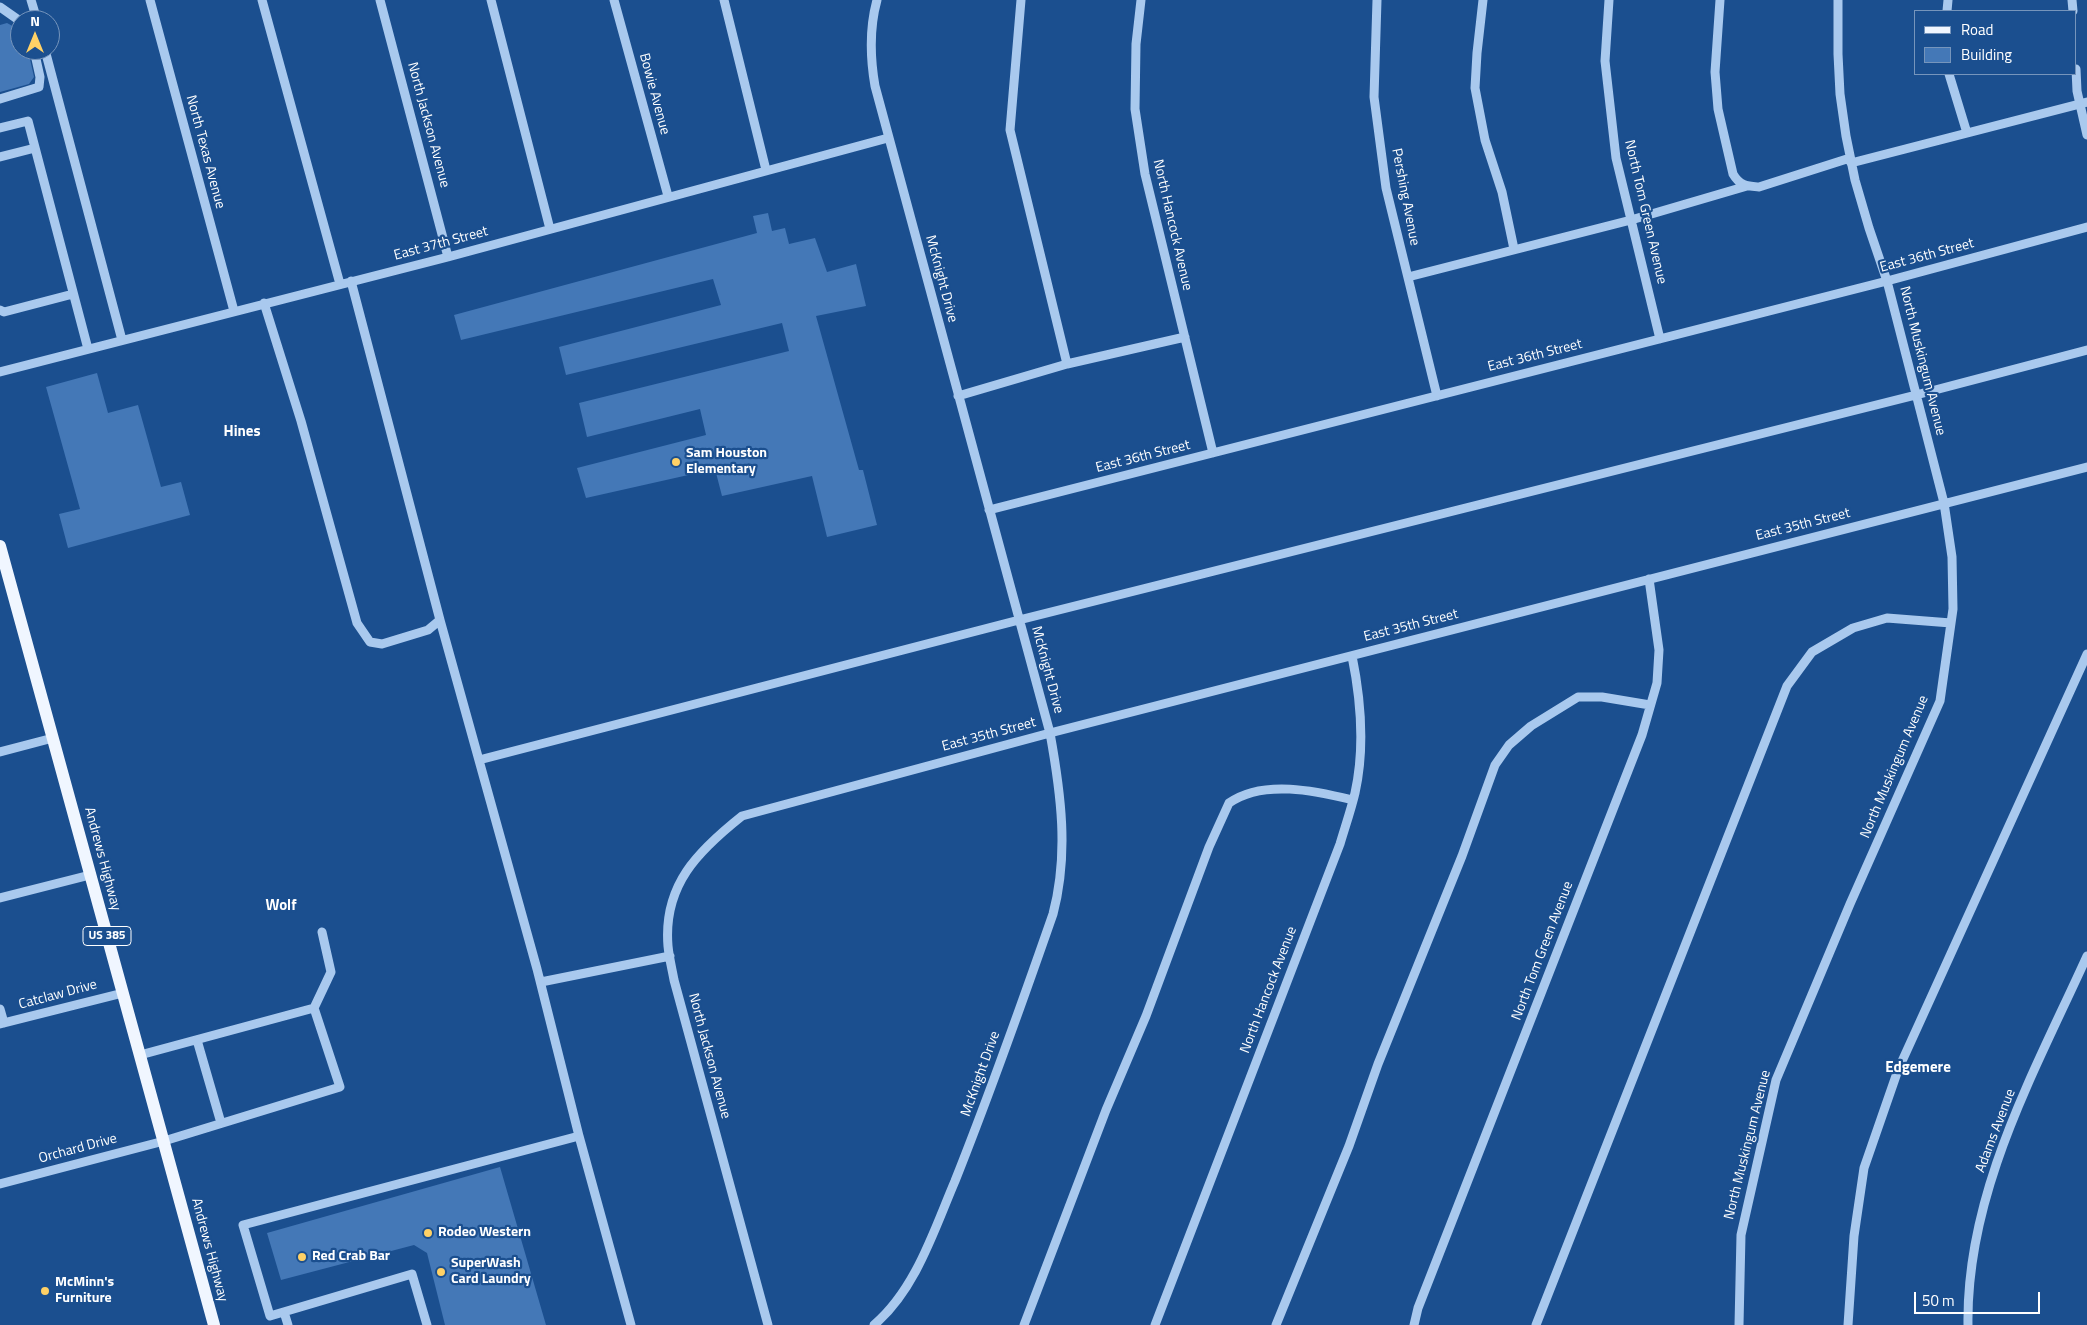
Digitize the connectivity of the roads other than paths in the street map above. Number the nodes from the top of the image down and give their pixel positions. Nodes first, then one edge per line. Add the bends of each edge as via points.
1 (150, 0) edge
2 (262, 0) edge
3 (380, 0) edge
4 (491, 0) edge
5 (614, 0) edge
6 (724, 0) edge
7 (877, 0) edge
8 (1021, 0) edge
9 (1141, 0) edge
10 (1377, 0) edge
11 (1483, 0) edge
12 (1609, 0) edge
13 (1720, 0) edge
14 (1838, 0) edge
15 (36, 60) edge
16 (48, 60) edge
17 (1949, 75) edge
18 (2076, 75) edge
19 (40, 76) junction
20 (53, 76) junction
21 (0, 99) edge
22 (2083, 103) edge
23 (0, 128) edge
24 (1967, 133) junction
25 (2087, 134) edge
26 (888, 138) junction
27 (35, 148) junction
28 (0, 157) edge
29 (1850, 160) junction
30 (766, 170) junction
31 (1747, 186) junction
32 (668, 196) junction
33 (1631, 220) junction
34 (2087, 227) edge
35 (550, 229) junction
36 (1514, 249) junction
37 (448, 257) junction
38 (1408, 277) junction
39 (350, 281) junction
40 (1887, 281) junction
41 (340, 284) junction
42 (73, 294) junction
43 (264, 303) junction
44 (2, 311) edge
45 (234, 311) junction
46 (1185, 337) junction
47 (1660, 339) junction
48 (122, 340) junction
49 (88, 349) junction
50 (2087, 350) edge
51 (1067, 364) junction
52 (0, 372) edge
53 (1916, 395) junction
54 (958, 396) junction
55 (1437, 396) junction
56 (1213, 453) junction
57 (2087, 466) edge
58 (1944, 503) junction
59 (990, 510) junction
60 (0, 546) edge
61 (1649, 579) junction
62 (440, 620) junction
63 (1019, 620) junction
64 (1951, 623) junction
65 (2087, 654) edge
66 (1352, 656) junction
67 (1650, 705) junction
68 (1050, 733) junction
69 (53, 738) junction
70 (0, 752) edge
71 (479, 760) junction
72 (1353, 800) junction
73 (742, 816) joint
74 (90, 874) junction
75 (0, 898) edge
76 (322, 932) dead end
77 (670, 956) junction
78 (2087, 956) edge
79 (540, 982) junction
80 (123, 993) junction
81 (314, 1008) junction
82 (0, 1009) edge
83 (2, 1024) edge
84 (197, 1040) junction
85 (140, 1055) junction
86 (221, 1123) junction
87 (579, 1136) junction
88 (164, 1141) junction
89 (0, 1184) edge
90 (284, 1312) junction
91 (214, 1325) edge
92 (288, 1325) edge
93 (427, 1325) edge
94 (631, 1325) edge
95 (768, 1325) edge
96 (874, 1325) edge
97 (1024, 1325) edge
98 (1155, 1325) edge
99 (1276, 1325) edge
100 (1414, 1325) edge
101 (1536, 1325) edge
102 (1739, 1325) edge
103 (1848, 1325) edge
104 (1968, 1325) edge

1 - 45 street, North Texas Avenue
2 - 41 street
3 - 37 street, North Jackson Avenue
4 - 35 street
5 - 32 street, Bowie Avenue
6 - 30 street
7 - 26 street, McKnight Drive via 870,60
8 - 51 street via 1010,130
9 - 46 street, North Hancock Avenue via 1136,44 1135,109 1145,174
10 - 38 street, Pershing Avenue via 1374,97 1386,188
11 - 36 street via 1475,88 1483,132 1502,192
12 - 33 street, North Tom Green Avenue via 1605,61 1616,158
13 - 31 street via 1715,72 1718,109 1733,174 1737,182
14 - 29 street, North Muskingum Avenue via 1840,94
15 - 19 street
16 - 20 street
17 - 24 street
18 - 22 street via 2077,91
19 - 20 street
19 - 21 street via 39,87
20 - 48 street
22 - 24 street
22 - 25 street
23 - 27 street via 28,121
24 - 29 street
26 - 30 street, East 37th Street
26 - 54 street, McKnight Drive
27 - 28 street
27 - 42 street
29 - 31 street via 1759,187
29 - 40 street, North Muskingum Avenue via 1868,228
30 - 32 street, East 37th Street
31 - 33 street
32 - 35 street, East 37th Street
33 - 36 street
33 - 47 street, North Tom Green Avenue
34 - 40 street, East 36th Street
35 - 37 street, East 37th Street
36 - 38 street
37 - 39 street, East 37th Street
38 - 55 street, Pershing Avenue
39 - 41 street, East 37th Street
39 - 62 street
40 - 47 street, East 36th Street
40 - 53 street, North Muskingum Avenue
41 - 43 street, East 37th Street
42 - 44 street
42 - 49 street
43 - 45 street, East 37th Street
43 - 62 street via 301,421 356,623 370,642 382,644 428,630
45 - 48 street, East 37th Street
46 - 51 street
46 - 56 street, North Hancock Avenue
47 - 55 street, East 36th Street
48 - 49 street, East 37th Street
49 - 52 street, East 37th Street
50 - 53 street
51 - 54 street
53 - 58 street, North Muskingum Avenue
53 - 63 street
54 - 59 street, McKnight Drive
55 - 56 street, East 36th Street
56 - 59 street, East 36th Street
57 - 58 street, East 35th Street
58 - 61 street, East 35th Street
58 - 64 street, North Muskingum Avenue via 1952,557
59 - 63 street, McKnight Drive
60 - 69 main road, Andrews Highway / US 385
61 - 66 street, East 35th Street
61 - 67 street, North Tom Green Avenue via 1659,650 1657,683
62 - 71 street
63 - 68 street, McKnight Drive
63 - 71 street
64 - 101 street via 1887,618 1853,628 1812,652 1787,686
64 - 102 street, North Muskingum Avenue via 1940,701 1776,1080 1741,1235
65 - 103 street via 1898,1070 1864,1168 1854,1236
66 - 68 street, East 35th Street
66 - 72 street, North Hancock Avenue via 1361,738
67 - 99 street via 1578,697 1531,726 1509,745 1494,765 1462,856
67 - 100 street, North Tom Green Avenue via 1642,735
68 - 73 street, East 35th Street
68 - 96 street, McKnight Drive via 1062,818 1059,892 1053,914 931,1238 898,1301
69 - 70 street
69 - 74 main road, Andrews Highway / US 385
71 - 79 street
72 - 97 street via 1286,789 1247,794 1229,803 1209,846
72 - 98 street, North Hancock Avenue via 1340,844
73 - 77 street, North Jackson Avenue via 711,840 692,861 678,886 668,924
74 - 75 street
74 - 80 main road, Andrews Highway / US 385
76 - 81 street via 331,972
77 - 79 street
77 - 95 street, North Jackson Avenue
78 - 104 street, Adams Avenue via 2012,1122 1982,1208 1967,1298
79 - 87 street
80 - 83 street, Catclaw Drive
80 - 85 main road, Andrews Highway / US 385
81 - 84 street
81 - 86 street, Orchard Drive via 340,1086
82 - 83 street
84 - 85 street
84 - 86 street
85 - 88 main road, Andrews Highway / US 385
86 - 88 street, Orchard Drive
87 - 90 street via 243,1225 270,1316
87 - 94 street
88 - 89 street, Orchard Drive
88 - 91 main road, Andrews Highway / US 385
90 - 92 street
90 - 93 street via 412,1274

